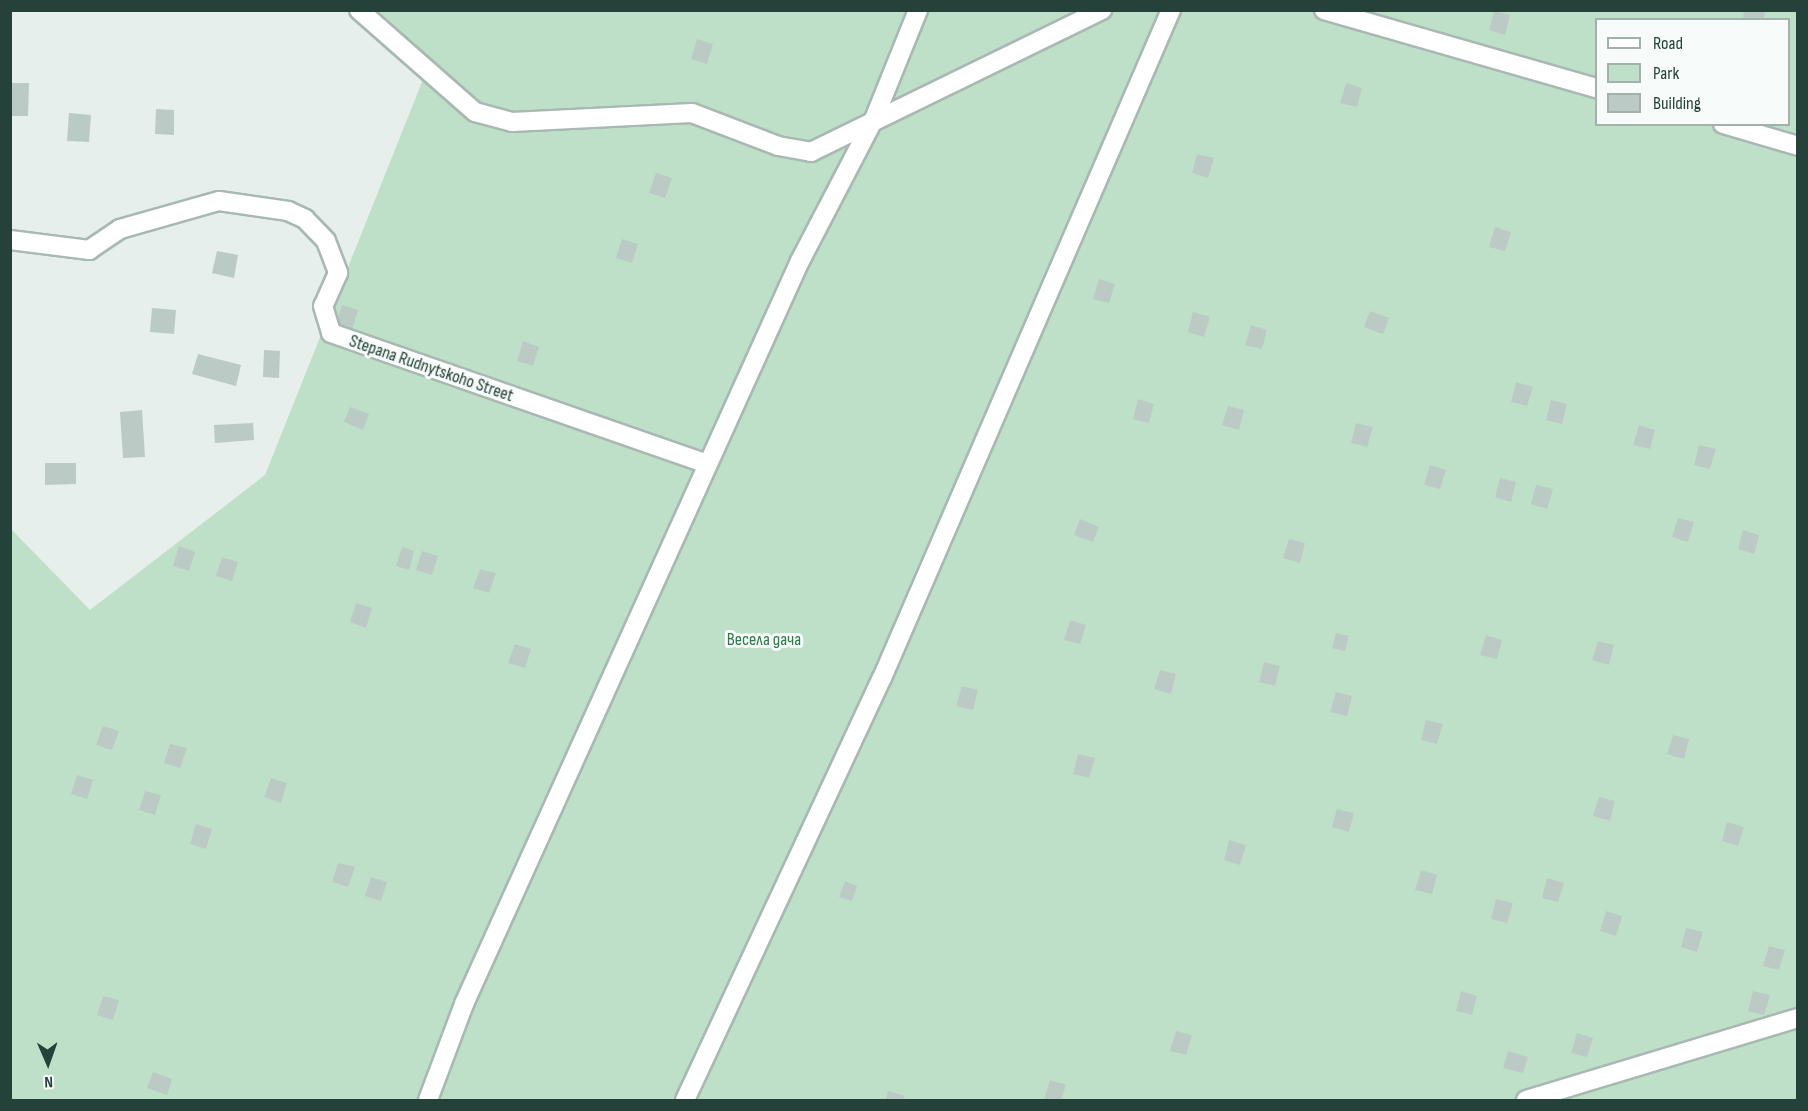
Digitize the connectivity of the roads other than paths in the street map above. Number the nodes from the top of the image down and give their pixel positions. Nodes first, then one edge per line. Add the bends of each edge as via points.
1 (359, 10) edge
2 (918, 10) edge
3 (1102, 10) edge
4 (1171, 10) edge
5 (1324, 10) edge
6 (1595, 88) edge
7 (874, 119) junction
8 (1730, 126) edge
9 (1797, 146) edge
10 (10, 240) edge
11 (707, 464) junction
12 (1797, 1018) edge
13 (428, 1101) edge
14 (685, 1101) edge
15 (1526, 1101) edge

1 - 7 street via 476,112 512,122 692,113 778,147 811,152
2 - 7 street
3 - 7 street
4 - 14 street via 882,678
5 - 6 street
7 - 11 street via 800,261
8 - 9 street
10 - 11 street, Stepana Rudnytskoho Street via 89,250 120,229 219,201 288,211 305,219 326,241 338,273 323,306 331,333
11 - 13 street via 464,1004
12 - 15 street

